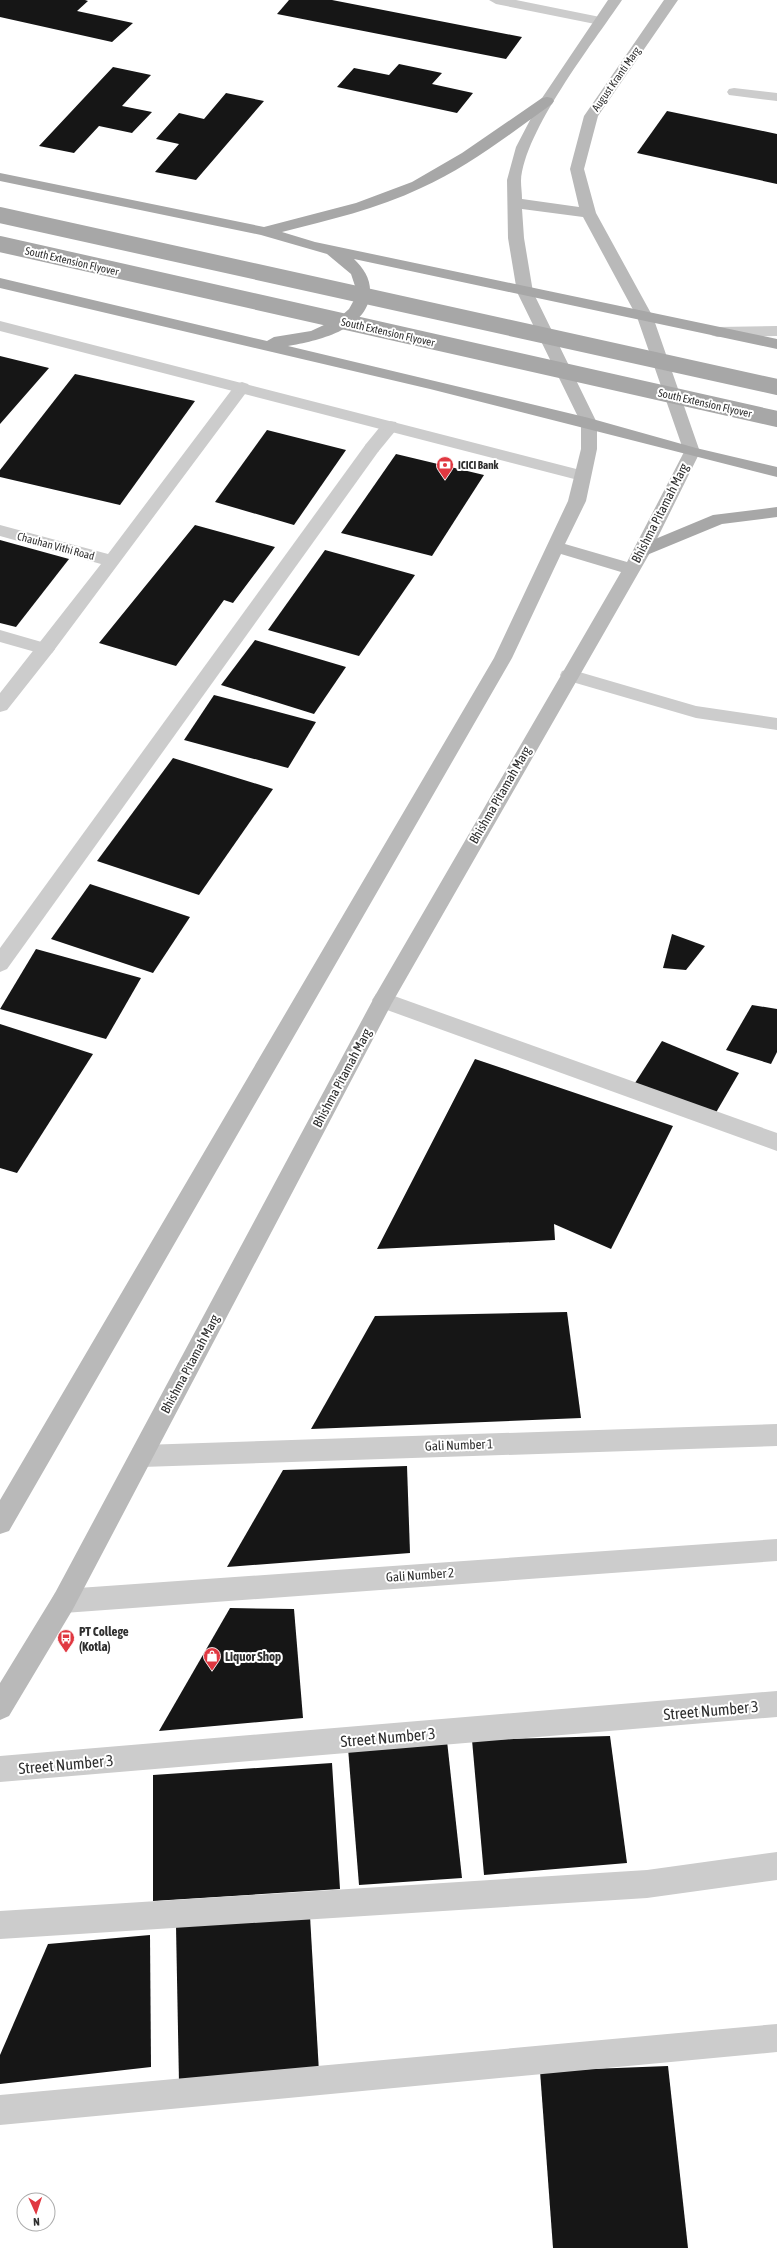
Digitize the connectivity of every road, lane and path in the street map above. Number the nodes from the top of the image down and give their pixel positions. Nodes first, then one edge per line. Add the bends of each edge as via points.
1 (496, 0) edge
2 (615, 0) edge
3 (671, 0) edge
4 (600, 20) junction
5 (734, 92) dead end
6 (777, 97) edge
7 (547, 101) junction
8 (0, 177) edge
9 (515, 203) junction
10 (588, 213) junction
11 (0, 215) edge
12 (264, 231) junction
13 (0, 244) edge
14 (312, 246) junction
15 (0, 283) edge
16 (525, 292) junction
17 (645, 317) junction
18 (0, 326) edge
19 (777, 331) edge
20 (718, 332) junction
21 (236, 338) junction
22 (777, 344) edge
23 (242, 387) junction
24 (777, 387) edge
25 (777, 420) edge
26 (589, 423) junction
27 (390, 426) junction
28 (692, 452) junction
29 (777, 472) edge
30 (582, 476) junction
31 (777, 512) edge
32 (0, 530) edge
33 (555, 547) junction
34 (636, 560) junction
35 (112, 561) junction
36 (0, 636) edge
37 (46, 649) junction
38 (569, 675) junction
39 (0, 706) edge
40 (777, 724) edge
41 (0, 964) edge
42 (383, 1000) junction
43 (777, 1142) edge
44 (777, 1434) edge
45 (142, 1456) junction
46 (0, 1523) edge
47 (777, 1550) edge
48 (64, 1601) junction
49 (777, 1704) edge
50 (0, 1707) edge
51 (0, 1769) edge
52 (777, 1866) edge
53 (0, 1925) edge
54 (777, 2038) edge
55 (0, 2110) edge

1 - 4 street
2 - 4 main road
3 - 10 main road, August Kranti Marg via 591,116 577,169
4 - 7 main road
5 - 6 street
7 - 9 main road via 523,147 514,180
7 - 12 main road via 474,152 416,185 335,215
8 - 12 main road
9 - 10 main road
9 - 16 main road via 516,238
10 - 17 main road, August Kranti Marg
11 - 24 main road, bridge
12 - 14 main road
13 - 25 main road, South Extension Flyover, bridge
14 - 16 main road
14 - 21 main road via 345,260 363,281 364,293 361,304 352,316 321,334 301,339 279,342
15 - 21 main road
16 - 17 main road
16 - 26 main road
17 - 20 main road
17 - 28 main road, August Kranti Marg
18 - 23 street
19 - 20 street
20 - 22 main road
21 - 26 main road
23 - 27 street
23 - 35 street
26 - 28 main road
26 - 30 main road via 589,449
27 - 30 street
27 - 41 street
28 - 29 main road
28 - 34 main road, Bhishma Pitamah Marg
30 - 33 main road via 577,501
31 - 34 main road via 719,519
32 - 35 street, Chauhan Vithi Road
33 - 34 main road
33 - 46 main road via 503,658
34 - 38 main road, Bhishma Pitamah Marg
35 - 37 street
36 - 37 street
37 - 39 street
38 - 40 street via 696,712
38 - 42 main road, Bhishma Pitamah Marg
42 - 43 street
42 - 45 main road, Bhishma Pitamah Marg
44 - 45 street, Gali Number 1
45 - 48 main road, Bhishma Pitamah Marg
47 - 48 street, Gali Number 2
48 - 50 main road, Bhishma Pitamah Marg
49 - 51 street, Street Number 3
52 - 53 street via 647,1884
54 - 55 street

